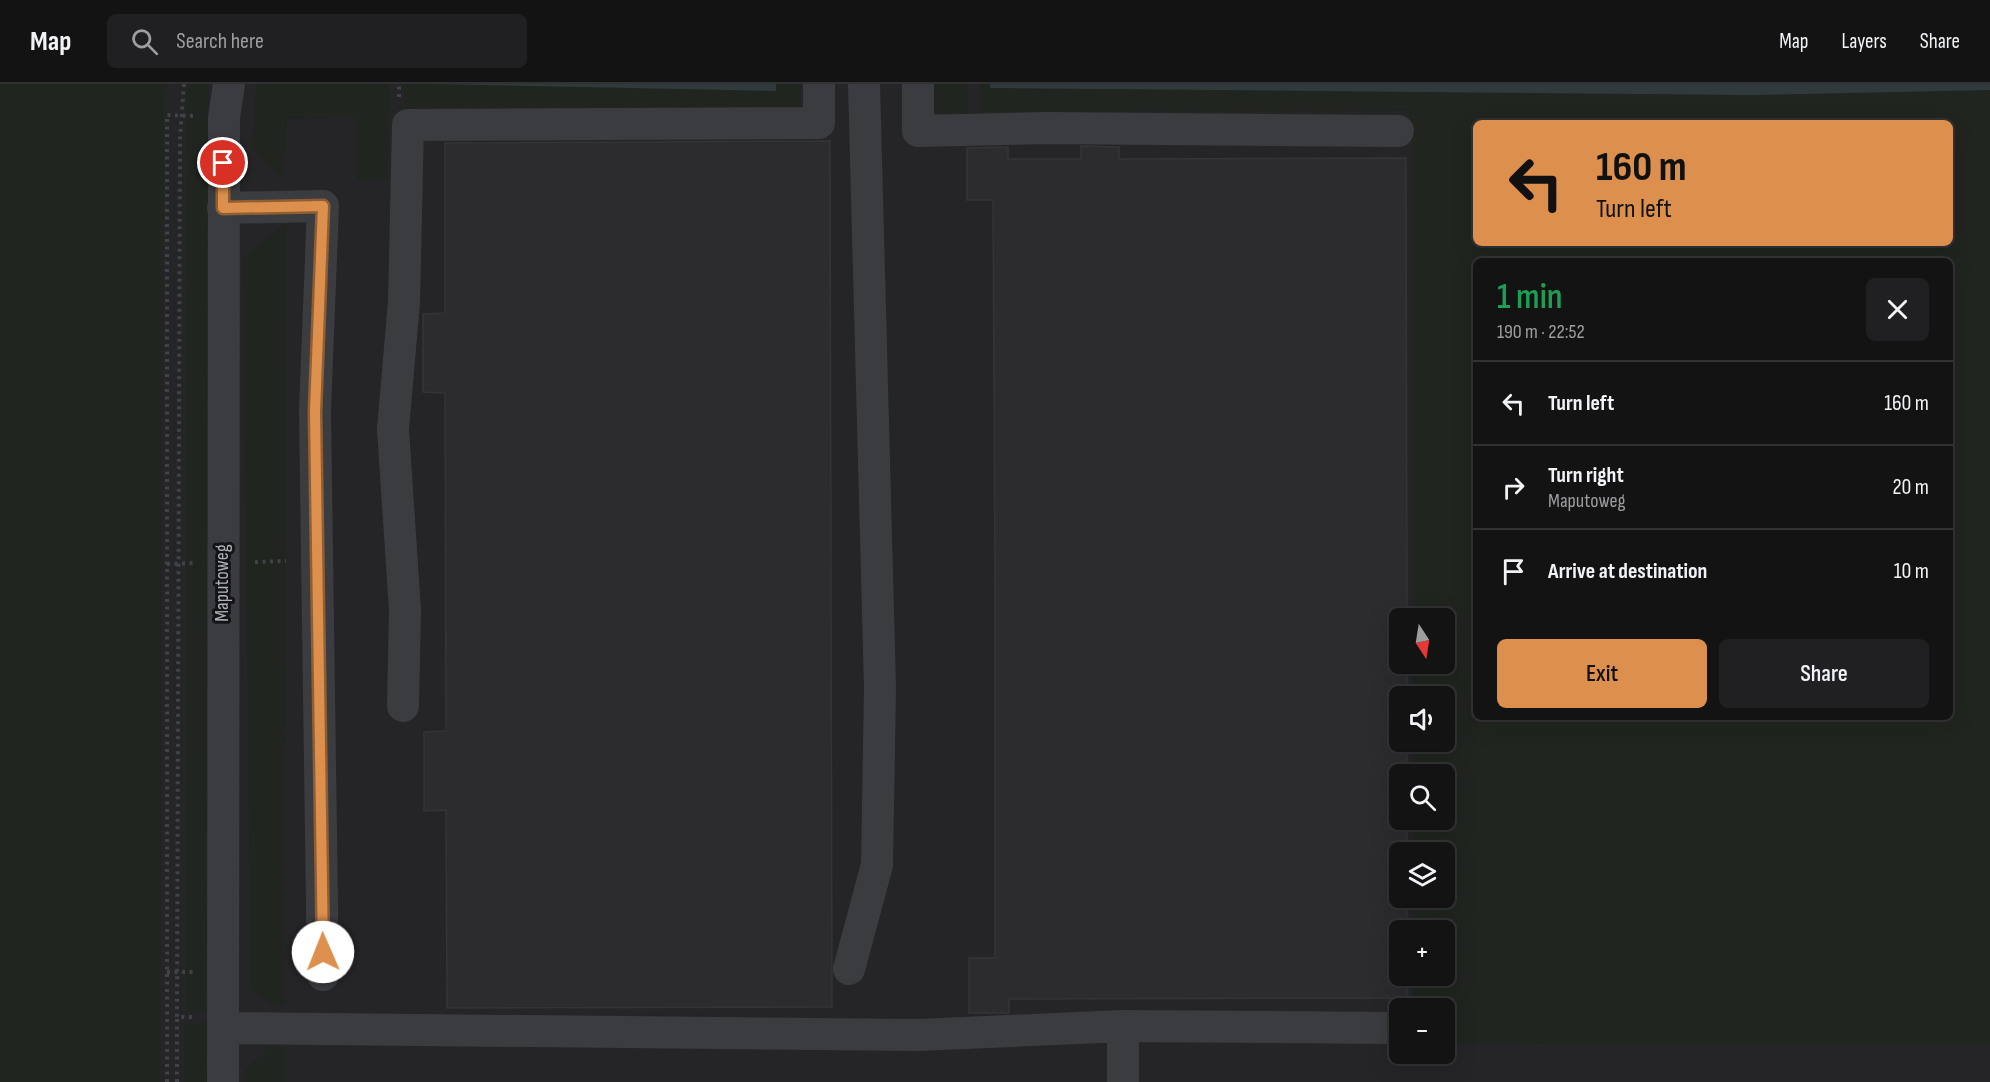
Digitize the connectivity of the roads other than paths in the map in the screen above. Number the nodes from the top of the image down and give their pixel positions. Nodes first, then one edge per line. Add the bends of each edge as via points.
1 (229, 84) edge
2 (819, 84) edge
3 (864, 84) edge
4 (918, 84) edge
5 (1398, 131) dead end
6 (223, 208) junction
7 (403, 705) dead end
8 (849, 969) dead end
9 (323, 975) dead end
10 (223, 1022) junction
11 (1124, 1026) junction
12 (1389, 1029) edge
13 (223, 1082) edge
14 (1123, 1082) edge

1 - 6 street, Maputoweg via 224,118
2 - 7 street via 819,123 408,125 404,302 393,429 405,610
3 - 8 street via 880,687 877,865
4 - 5 street via 918,131
6 - 9 street via 323,206 315,411
6 - 10 street, Maputoweg
10 - 11 street via 919,1035
10 - 13 street, Maputoweg
11 - 12 street
11 - 14 street

